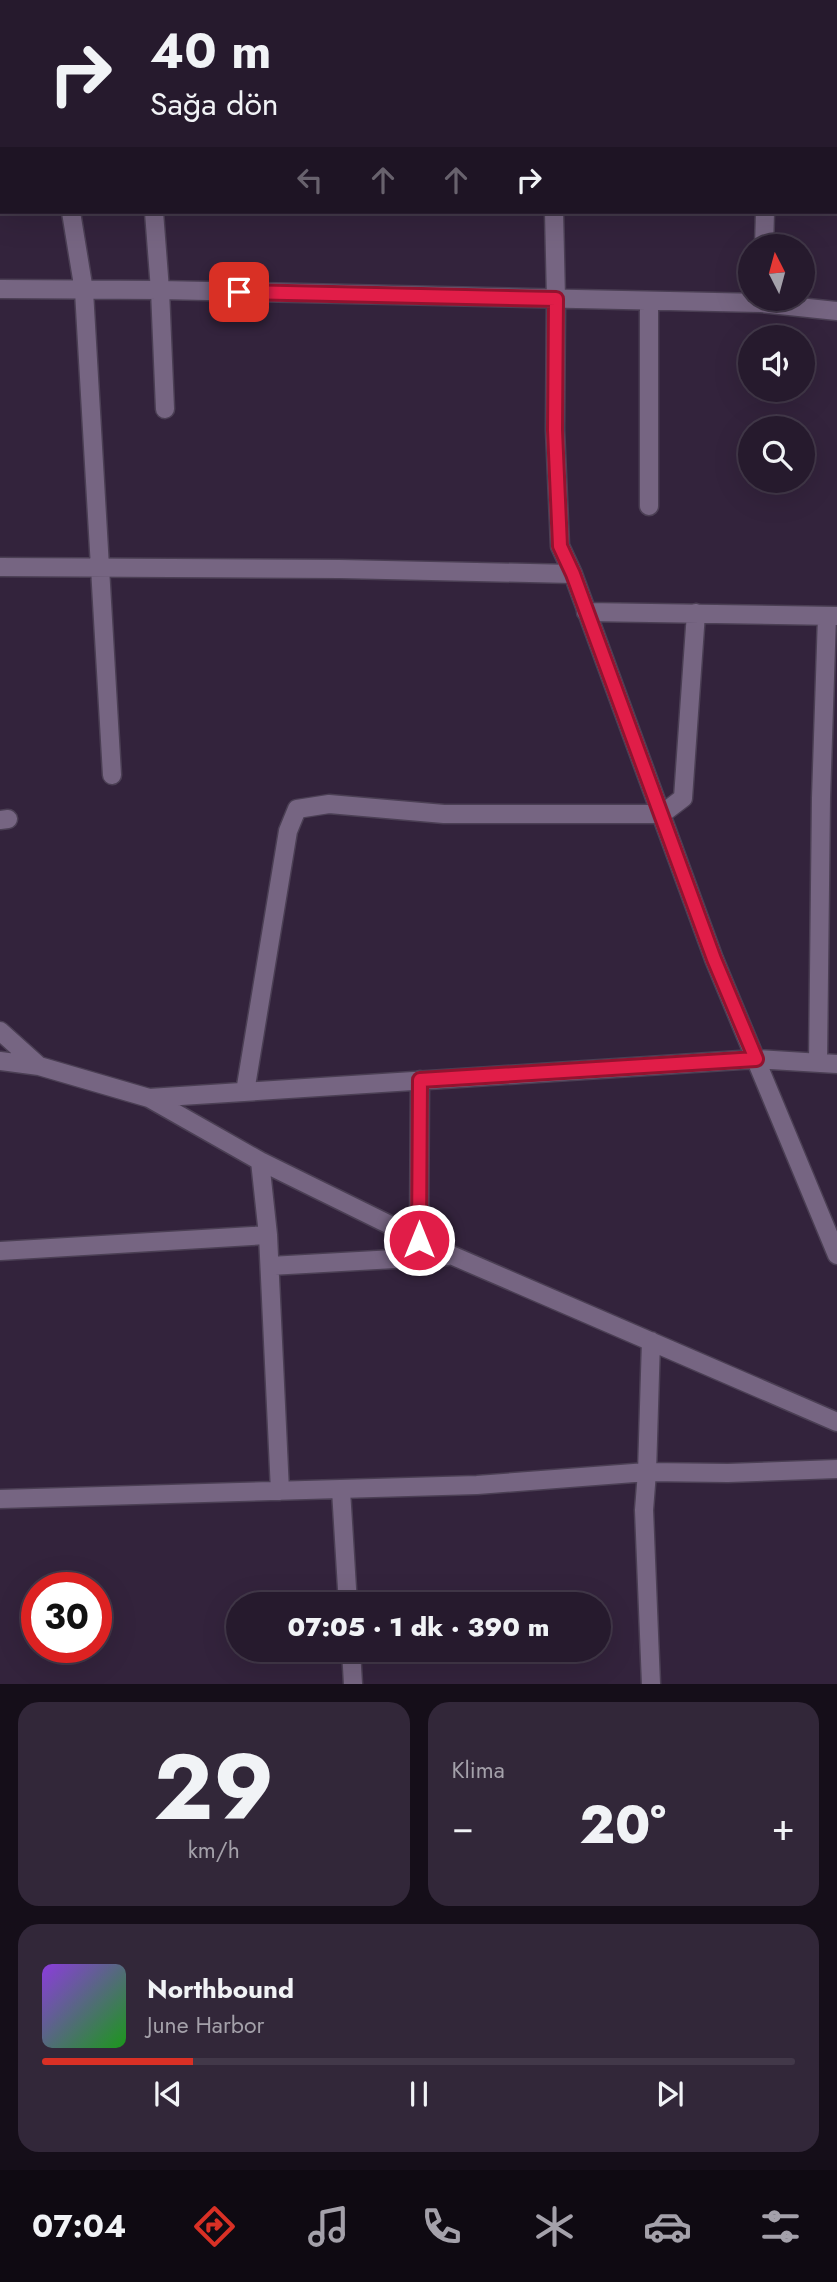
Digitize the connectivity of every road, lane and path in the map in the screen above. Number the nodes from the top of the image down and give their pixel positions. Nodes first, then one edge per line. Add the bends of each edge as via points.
1 (71, 214) edge
2 (153, 214) edge
3 (554, 214) edge
4 (765, 214) edge
5 (764, 234) edge
6 (0, 289) edge
7 (160, 290) junction
8 (84, 291) junction
9 (556, 299) junction
10 (649, 301) junction
11 (738, 301) edge
12 (816, 308) edge
13 (837, 311) edge
14 (164, 409) dead end
15 (649, 506) dead end
16 (0, 567) edge
17 (101, 569) junction
18 (573, 574) junction
19 (586, 612) junction
20 (696, 613) junction
21 (832, 616) edge
22 (112, 775) dead end
23 (662, 814) junction
24 (0, 1031) edge
25 (756, 1059) junction
26 (0, 1061) edge
27 (818, 1063) junction
28 (837, 1064) edge
29 (39, 1066) junction
30 (420, 1080) junction
31 (245, 1092) junction
32 (149, 1098) junction
33 (260, 1161) junction
34 (831, 1224) edge
35 (268, 1235) junction
36 (419, 1240) junction
37 (0, 1251) edge
38 (451, 1255) junction
39 (837, 1255) edge
40 (270, 1266) junction
41 (651, 1341) junction
42 (837, 1422) edge
43 (837, 1469) edge
44 (647, 1472) junction
45 (341, 1490) junction
46 (280, 1491) junction
47 (0, 1499) edge
48 (347, 1592) edge
49 (352, 1662) edge
50 (353, 1684) edge
51 (651, 1684) edge

1 - 8 street
2 - 7 street
3 - 9 street
4 - 5 street
6 - 8 street
7 - 8 street
7 - 9 street
7 - 14 street
8 - 17 street
9 - 10 street
9 - 18 street via 560,546
10 - 11 street
10 - 15 street
12 - 13 street
16 - 17 street
17 - 18 street
17 - 22 street
18 - 19 street
19 - 20 street
19 - 23 street
20 - 21 street
20 - 23 street via 683,798
21 - 27 street via 821,798
23 - 25 street
23 - 31 street via 444,814 329,804 297,809 288,831
24 - 29 street
25 - 27 street
25 - 30 street
25 - 34 street
26 - 29 street
27 - 28 street
29 - 32 street
30 - 31 street
30 - 36 street
31 - 32 street
32 - 33 street
33 - 35 street
33 - 36 street
34 - 39 street
35 - 37 street
35 - 40 street
36 - 38 street
38 - 40 street
38 - 41 street
40 - 46 street
41 - 42 street
41 - 44 street
43 - 44 street
44 - 45 street
44 - 51 street via 644,1510
45 - 46 street
45 - 48 street
46 - 47 street
49 - 50 street

